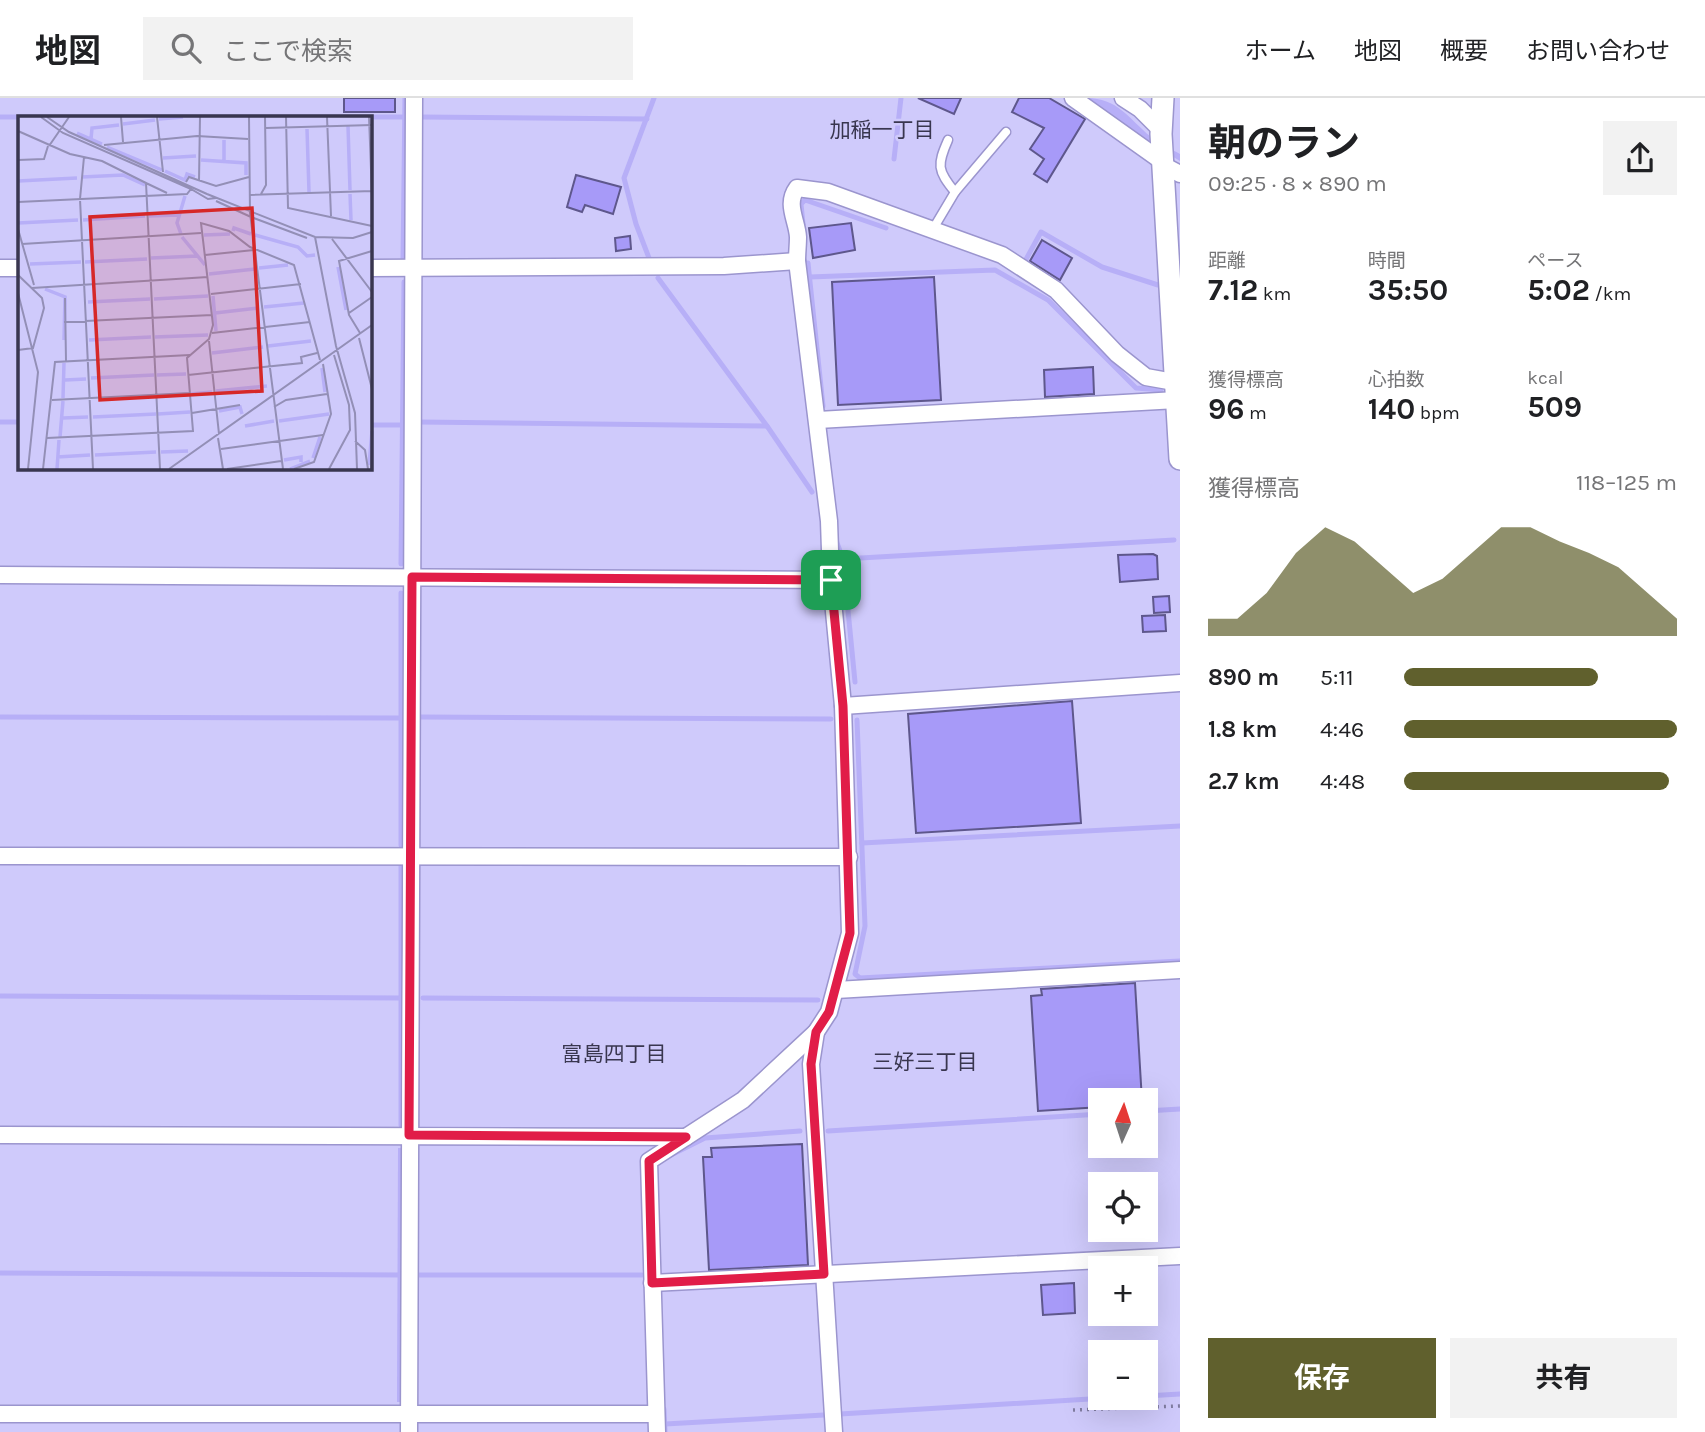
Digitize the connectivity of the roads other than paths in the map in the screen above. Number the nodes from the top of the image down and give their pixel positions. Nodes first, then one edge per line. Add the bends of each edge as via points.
1 (414, 98) edge
2 (1073, 98) edge
3 (1123, 98) edge
4 (1163, 98) edge
5 (1006, 132) dead end
6 (1168, 135) edge
7 (948, 140) dead end
8 (1167, 165) edge
9 (955, 192) junction
10 (933, 229) junction
11 (797, 261) junction
12 (0, 268) edge
13 (18, 268) edge
14 (371, 268) edge
15 (414, 268) junction
16 (1177, 388) edge
17 (818, 420) junction
18 (1180, 459) edge
19 (0, 575) edge
20 (412, 577) junction
21 (831, 580) junction
22 (1180, 683) edge
23 (843, 706) junction
24 (0, 856) edge
25 (411, 856) junction
26 (849, 857) junction
27 (1180, 970) edge
28 (836, 990) junction
29 (816, 1032) junction
30 (0, 1135) edge
31 (409, 1135) junction
32 (686, 1137) junction
33 (1180, 1256) edge
34 (824, 1274) junction
35 (652, 1283) junction
36 (0, 1414) edge
37 (409, 1414) junction
38 (656, 1414) junction
39 (409, 1432) edge
40 (657, 1432) edge
41 (834, 1432) edge

1 - 15 street
2 - 8 street
3 - 6 street
4 - 6 street
5 - 9 lane
6 - 8 street
7 - 9 lane via 940,170
8 - 16 street
9 - 10 lane
10 - 11 street via 828,192 797,188 792,195
10 - 16 street via 1002,255 1056,290 1117,354 1146,377
11 - 15 street via 724,267
11 - 17 street
12 - 13 street
14 - 15 street
15 - 20 street
16 - 17 street
16 - 18 street
17 - 21 street
19 - 20 street
20 - 21 street
20 - 25 street
21 - 23 street
22 - 23 street
23 - 26 street
24 - 25 street
25 - 26 street
25 - 31 street
26 - 28 street via 850,933
27 - 28 street
28 - 29 street
29 - 32 street via 743,1100
29 - 34 street via 811,1064
30 - 31 street
31 - 32 street
31 - 37 street
32 - 35 street via 649,1161
33 - 34 street
34 - 35 street
34 - 41 street
35 - 38 street
36 - 37 street
37 - 38 street
37 - 39 street
38 - 40 street

